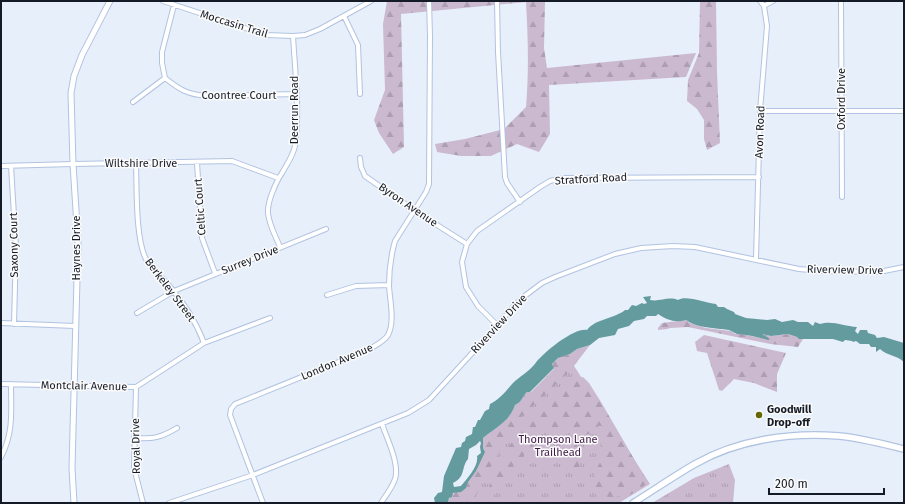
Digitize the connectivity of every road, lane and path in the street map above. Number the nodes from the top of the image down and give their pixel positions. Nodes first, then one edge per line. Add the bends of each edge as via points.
1 (110, 1) edge
2 (163, 1) edge
3 (371, 1) edge
4 (429, 1) edge
5 (497, 1) edge
6 (760, 1) edge
7 (772, 1) edge
8 (840, 1) edge
9 (766, 4) junction
10 (174, 5) junction
11 (344, 16) junction
12 (293, 36) junction
13 (165, 78) junction
14 (296, 94) junction
15 (360, 94) dead end
16 (133, 102) dead end
17 (760, 111) junction
18 (841, 111) junction
19 (904, 111) edge
20 (360, 158) dead end
21 (197, 163) junction
22 (73, 164) junction
23 (136, 164) junction
24 (1, 166) edge
25 (11, 166) junction
26 (759, 177) junction
27 (278, 178) junction
28 (842, 197) dead end
29 (520, 202) junction
30 (415, 211) junction
31 (326, 229) dead end
32 (467, 244) junction
33 (280, 247) junction
34 (756, 259) junction
35 (904, 267) edge
36 (215, 273) junction
37 (389, 285) junction
38 (174, 291) junction
39 (327, 295) dead end
40 (137, 313) dead end
41 (270, 318) dead end
42 (1, 323) edge
43 (14, 324) junction
44 (497, 325) junction
45 (75, 326) junction
46 (204, 343) junction
47 (1, 384) edge
48 (11, 384) junction
49 (74, 386) junction
50 (136, 387) junction
51 (382, 424) junction
52 (177, 428) dead end
53 (134, 438) junction
54 (904, 449) edge
55 (1, 457) edge
56 (253, 475) junction
57 (74, 503) edge
58 (143, 503) edge
59 (169, 503) edge
60 (264, 503) edge
61 (381, 503) edge
62 (633, 503) edge

1 - 22 street, Haynes Drive via 74,76 71,92
2 - 10 street, Moccasin Trail
3 - 11 street, Moccasin Trail
4 - 30 street, London Avenue via 429,184
5 - 29 street via 505,177
6 - 9 street
7 - 9 street
8 - 18 street, Oxford Drive
9 - 17 street, Avon Road via 767,26
10 - 12 street, Moccasin Trail via 266,35
10 - 13 street via 162,52
11 - 12 street, Moccasin Trail via 320,29
11 - 15 street via 358,44
12 - 14 street, Deerrun Road
13 - 14 street, Coontree Court via 193,95
13 - 16 street
14 - 27 street, Deerrun Road via 294,152
17 - 18 street
17 - 26 street, Avon Road
18 - 19 street
18 - 28 street, Oxford Drive
20 - 30 street, Byron Avenue via 365,176
21 - 23 street, Wiltshire Drive
21 - 27 street, Wiltshire Drive via 232,161
21 - 36 street, Celtic Court via 202,238
22 - 23 street, Wiltshire Drive
22 - 25 street, Wiltshire Drive
22 - 45 street, Haynes Drive via 78,241
23 - 38 street, Berkeley Street via 141,247 147,260
24 - 25 street, Wiltshire Drive
25 - 43 street, Saxony Court via 16,248
26 - 29 street, Stratford Road via 562,178 550,181
26 - 34 street, Avon Road
27 - 33 street, Deerrun Road via 268,213
29 - 32 street, Stratford Road via 477,231
30 - 32 street, Byron Avenue
30 - 37 street, London Avenue via 395,241 390,262
31 - 33 street, Surrey Drive
32 - 44 street, Stratford Road via 462,262 466,287 478,306
33 - 36 street, Surrey Drive
34 - 35 street, Riverview Drive via 820,271 879,272
34 - 44 street, Riverview Drive via 695,247 673,246 641,248 615,254 542,283 515,305
36 - 38 street, Surrey Drive
37 - 39 street via 356,286
37 - 56 street, London Avenue via 390,329 380,343 235,404 231,409 230,415
38 - 40 street, Surrey Drive
38 - 46 street, Berkeley Street via 198,326
41 - 46 street, Montclair Avenue
42 - 43 street
43 - 45 street
44 - 51 street, Riverview Drive via 429,400 408,413
45 - 49 street, Haynes Drive
46 - 50 street, Montclair Avenue
47 - 48 street, Montclair Avenue
48 - 49 street, Montclair Avenue
48 - 55 street via 10,432
49 - 50 street, Montclair Avenue
49 - 57 street, Haynes Drive
50 - 53 street, Royal Drive
51 - 56 street, Riverview Drive
51 - 61 street via 396,465 395,477
52 - 53 street via 163,436
53 - 58 street, Royal Drive via 134,468
54 - 62 main road via 839,436 806,435 754,442 727,449 695,464
56 - 59 street, Riverview Drive
56 - 60 street

